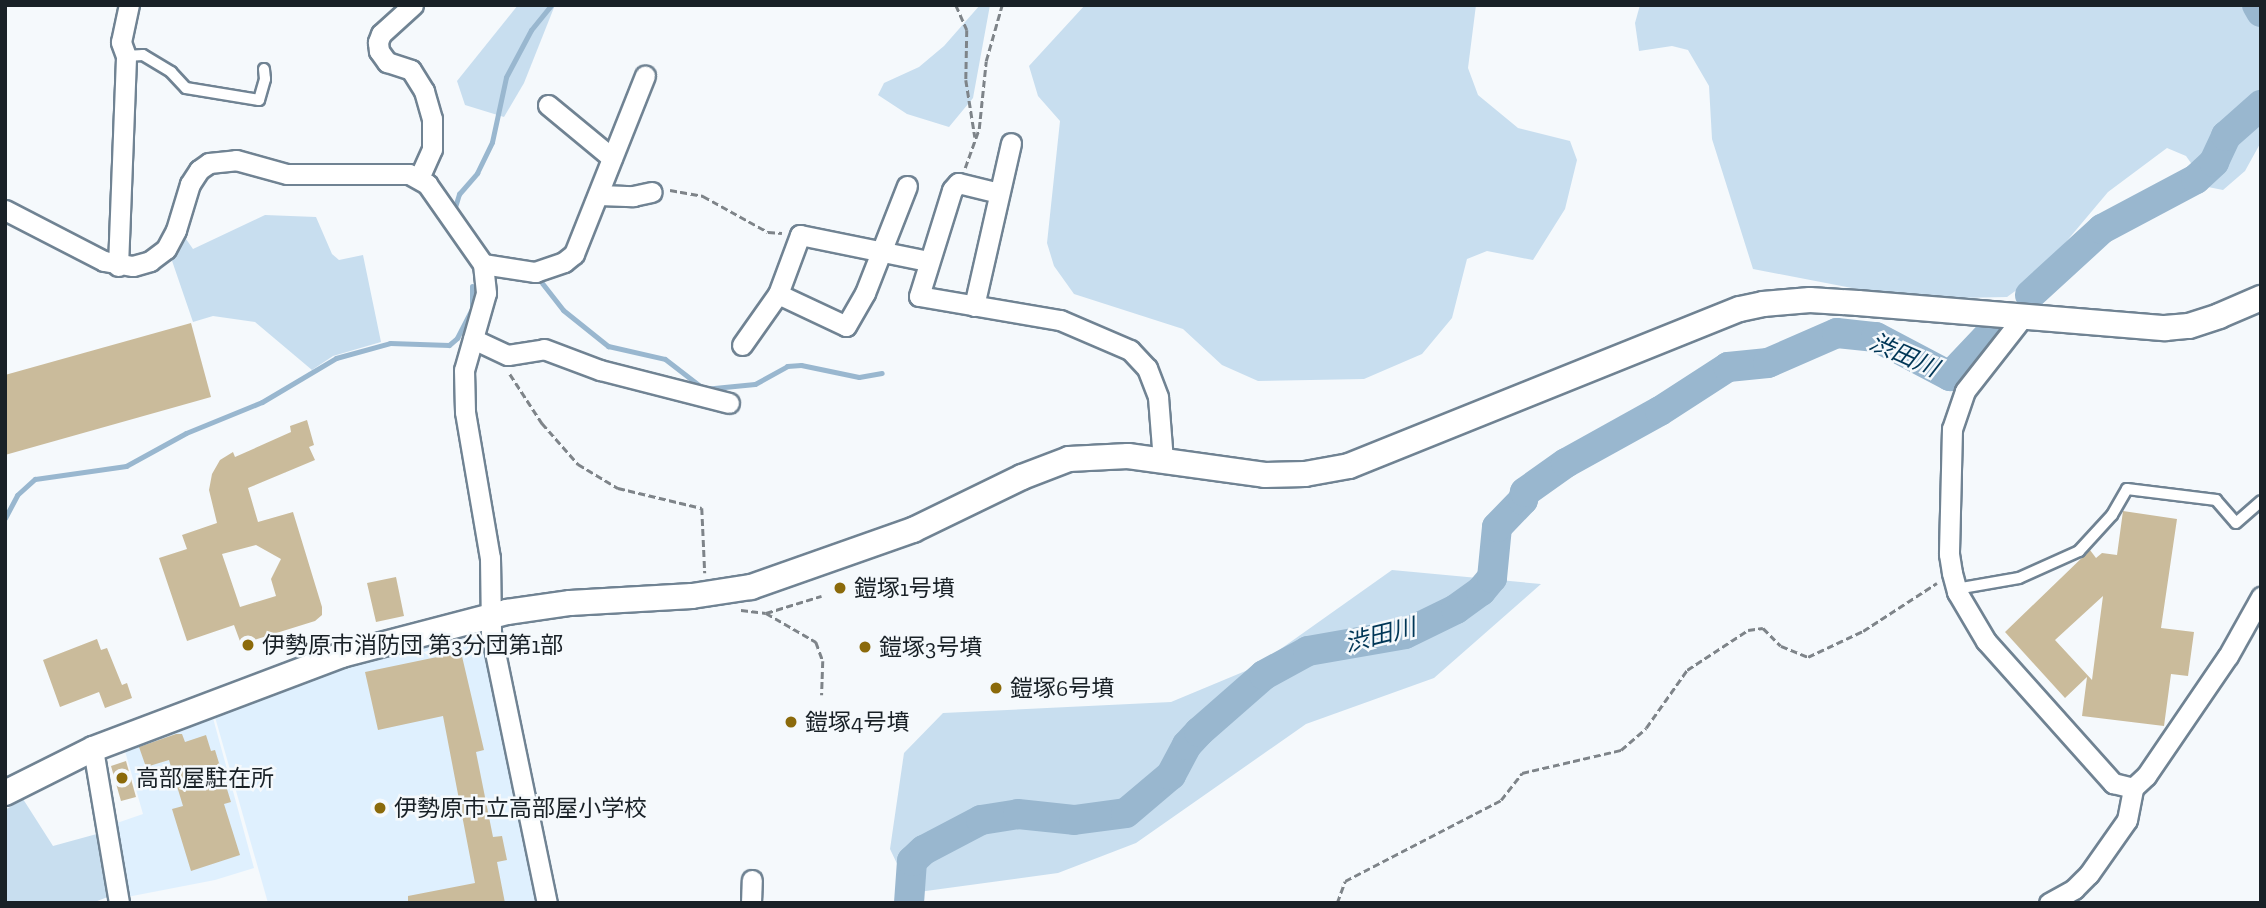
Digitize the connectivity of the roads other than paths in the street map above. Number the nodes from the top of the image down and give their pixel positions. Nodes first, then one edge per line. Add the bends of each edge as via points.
1 (129, 5) edge
2 (413, 5) edge
3 (122, 68) junction
4 (264, 69) dead end
5 (645, 76) dead end
6 (548, 105) dead end
7 (1011, 143) dead end
8 (612, 158) junction
9 (419, 178) junction
10 (906, 186) dead end
11 (652, 192) road end
12 (999, 192) junction
13 (599, 195) junction
14 (5, 209) edge
15 (881, 249) junction
16 (928, 261) junction
17 (483, 264) junction
18 (118, 266) junction
19 (778, 294) junction
20 (2261, 298) edge
21 (974, 306) junction
22 (2023, 317) junction
23 (473, 340) junction
24 (742, 345) dead end
25 (729, 403) dead end
26 (1163, 461) junction
27 (2261, 501) edge
28 (1954, 581) junction
29 (2261, 597) edge
30 (491, 616) junction
31 (93, 749) junction
32 (2133, 788) junction
33 (5, 793) edge
34 (752, 880) dead end
35 (119, 903) edge
36 (547, 903) edge
37 (752, 903) edge
38 (2049, 903) edge

1 - 3 street via 121,42
2 - 9 street via 378,42 387,62 411,70 424,90 432,119 432,149
3 - 4 lane via 143,55 186,88 259,100
3 - 18 street
5 - 8 street
6 - 8 street
7 - 12 street
8 - 13 street
9 - 17 street
9 - 18 street via 409,174 287,174 236,160 209,163 190,184 166,248 149,261
10 - 15 street
11 - 13 street
12 - 16 street via 958,183
12 - 21 street
13 - 17 street via 578,247 564,262 535,272
14 - 18 street
15 - 16 street
15 - 19 street via 800,234
15 - 19 street via 865,293 846,326
16 - 21 street via 919,296
17 - 23 street via 486,293
19 - 24 street
20 - 22 street via 2189,326 2165,328
21 - 26 street via 1060,320 1120,344 1139,357 1158,397
22 - 26 street via 1810,300 1763,304 1740,309 1349,466 1265,475
22 - 28 street via 1956,409 1949,554
23 - 25 street via 508,355 544,349 600,370
23 - 30 street via 464,370 465,412 487,529
26 - 30 street via 1111,455 1059,462 901,534 751,587 570,603
27 - 28 lane via 2236,523 2216,500 2127,489 2112,514 2078,551 2019,578
28 - 32 street via 1986,640 2004,661 2113,783
29 - 32 street via 2228,656 2147,776
30 - 31 street via 342,655
30 - 36 street
31 - 33 street
31 - 35 street
32 - 38 street via 2127,820 2090,874
34 - 37 street

